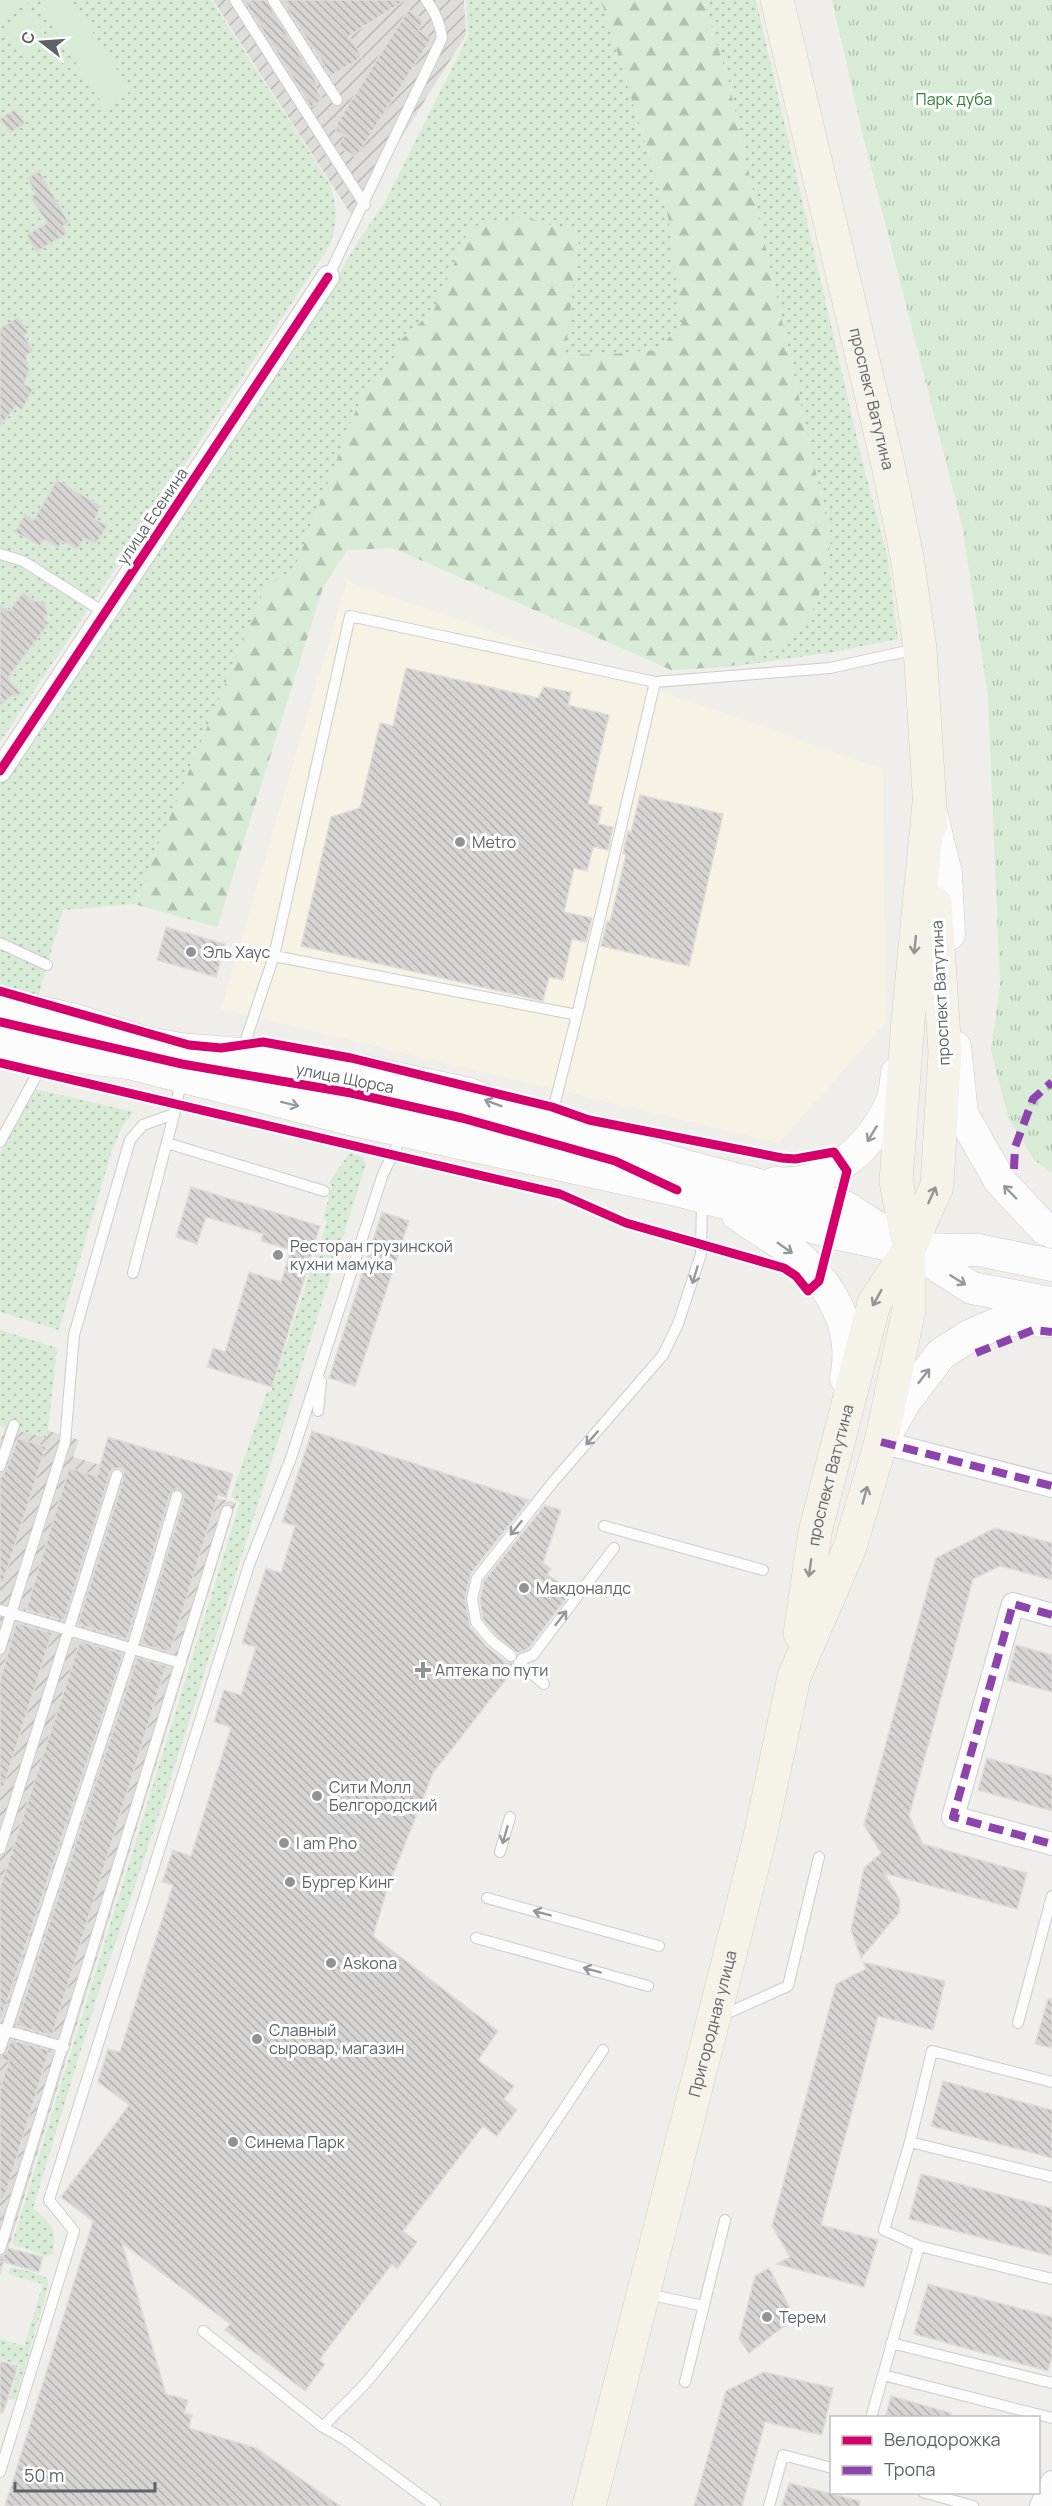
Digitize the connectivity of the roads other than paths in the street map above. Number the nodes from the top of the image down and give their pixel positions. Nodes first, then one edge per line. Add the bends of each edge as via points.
1 (234, 0) edge
2 (273, 0) edge
3 (426, 0) edge
4 (777, 0) edge
5 (337, 100) dead end
6 (365, 205) junction
7 (328, 278) joint
8 (0, 554) edge
9 (105, 613) junction
10 (920, 648) junction
11 (655, 682) junction
12 (0, 771) edge
13 (929, 803) junction
14 (0, 943) edge
15 (274, 956) junction
16 (47, 964) dead end
17 (0, 1003) edge
18 (577, 1015) junction
19 (908, 1020) junction
20 (0, 1022) edge
21 (0, 1041) edge
22 (49, 1053) junction
23 (241, 1054) junction
24 (181, 1076) junction
25 (174, 1114) junction
26 (549, 1125) junction
27 (404, 1131) junction
28 (0, 1142) edge
29 (167, 1143) junction
30 (704, 1187) junction
31 (324, 1191) dead end
32 (378, 1207) dead end
33 (1052, 1232) edge
34 (909, 1249) junction
35 (1052, 1265) edge
36 (133, 1273) dead end
37 (1052, 1303) edge
38 (1052, 1321) edge
39 (318, 1411) dead end
40 (14, 1425) dead end
41 (880, 1442) junction
42 (0, 1466) edge
43 (117, 1475) dead end
44 (1052, 1486) edge
45 (177, 1496) dead end
46 (227, 1511) dead end
47 (604, 1526) dead end
48 (815, 1532) junction
49 (850, 1547) joint
50 (614, 1548) dead end
51 (764, 1570) dead end
52 (6, 1611) edge
53 (1052, 1615) edge
54 (68, 1630) junction
55 (0, 1649) edge
56 (132, 1649) junction
57 (517, 1659) junction
58 (181, 1663) junction
59 (794, 1677) junction
60 (544, 1684) dead end
61 (510, 1817) dead end
62 (1052, 1844) edge
63 (0, 1850) edge
64 (500, 1852) dead end
65 (819, 1857) dead end
66 (1052, 1896) edge
67 (487, 1898) dead end
68 (476, 1938) dead end
69 (659, 1946) dead end
70 (648, 1986) dead end
71 (712, 2019) junction
72 (1018, 2023) dead end
73 (3, 2029) edge
74 (64, 2047) junction
75 (0, 2049) edge
76 (603, 2050) dead end
77 (1052, 2082) edge
78 (910, 2142) junction
79 (1052, 2177) edge
80 (725, 2220) dead end
81 (919, 2246) junction
82 (0, 2249) edge
83 (1052, 2279) edge
84 (644, 2293) junction
85 (704, 2306) junction
86 (203, 2331) dead end
87 (891, 2343) junction
88 (883, 2375) junction
89 (685, 2382) dead end
90 (1052, 2384) edge
91 (872, 2416) edge
92 (1052, 2418) edge
93 (323, 2427) junction
94 (830, 2468) edge
95 (0, 2472) edge
96 (1052, 2482) edge
97 (927, 2494) edge
98 (1045, 2505) edge
99 (435, 2506) edge
100 (589, 2506) edge
101 (769, 2506) edge
102 (973, 2506) edge

1 - 6 lane
2 - 5 lane
3 - 6 lane via 440,21 442,38
4 - 10 main road, проспект Ватутина via 888,465
6 - 7 lane
7 - 9 street, улица Есенина
8 - 9 lane via 23,561
9 - 12 street, улица Есенина
10 - 11 lane via 830,668
10 - 13 main road, проспект Ватутина
11 - 15 lane via 350,616
11 - 18 lane
13 -> 19 main road, проспект Ватутина
33 -> 13 main road via 1000,1181 962,1114 946,873
34 -> 13 main road, проспект Ватутина via 937,1186 945,1052
14 - 16 lane
15 - 18 lane
15 - 23 lane
17 - 23 main road, улица Щорса via 72,1019 143,1042
18 - 26 lane
19 -> 30 main road via 892,1100 867,1143 848,1161 814,1179
19 - 34 main road, проспект Ватутина via 896,1181
20 - 30 street, улица Щорса via 182,1064 462,1118
21 - 22 main road, улица Щорса
22 - 24 main road, улица Щорса via 129,1063
22 - 28 lane
26 -> 23 main road, улица Щорса via 469,1094 358,1070
24 - 25 lane
24 -> 27 main road, улица Щорса
25 - 29 lane
25 - 52 lane via 143,1125 130,1140 74,1335 65,1442
26 - 30 main road, улица Щорса
27 - 30 main road, улица Щорса
27 - 95 lane via 382,1174 291,1458 249,1565 49,2200 74,2231
29 - 31 lane
29 - 36 lane
30 - 34 main road, улица Щорса via 839,1234
30 -> 48 main road via 799,1258 842,1315 850,1358
30 -> 57 lane via 701,1254 678,1324 663,1355 553,1482 477,1578 472,1599 476,1622 491,1640
32 - 39 lane via 320,1384
34 - 35 main road via 978,1250
34 -> 37 main road via 972,1288
34 - 41 main road, проспект Ватутина via 909,1310
34 -> 48 main road, проспект Ватутина via 874,1303
41 -> 38 main road via 941,1354 1006,1320
40 - 42 lane
41 - 44 street
49 -> 41 main road, проспект Ватутина
43 - 54 lane
45 - 56 lane
46 - 58 lane
47 - 51 lane
48 -> 59 main road, проспект Ватутина
49 - 59 main road, Пригородная улица
57 -> 50 lane via 533,1654
52 - 54 lane
52 - 55 lane
53 - 62 street via 1013,1604 953,1817
54 - 56 lane
54 - 63 lane
56 - 58 lane
56 - 73 lane
57 - 60 lane
58 - 74 lane
59 - 71 main road, Пригородная улица via 759,1841
61 -> 64 lane
65 - 71 lane via 788,1986
66 - 72 lane
69 -> 67 lane
70 -> 68 lane
71 - 84 main road, Пригородная улица
73 - 74 lane
73 - 75 lane
74 - 82 lane
76 - 93 lane via 510,2190 432,2297 369,2380
77 - 78 lane via 932,2051
78 - 79 lane
78 - 81 lane via 884,2230
80 - 85 lane
81 - 83 lane
81 - 87 lane
84 - 85 lane
84 - 100 main road, Пригородная улица
85 - 89 lane
86 - 93 lane
87 - 88 lane
87 - 90 lane
88 - 91 lane
88 - 92 lane
93 - 99 lane
94 - 101 lane via 783,2454
96 - 98 street
97 - 102 lane

